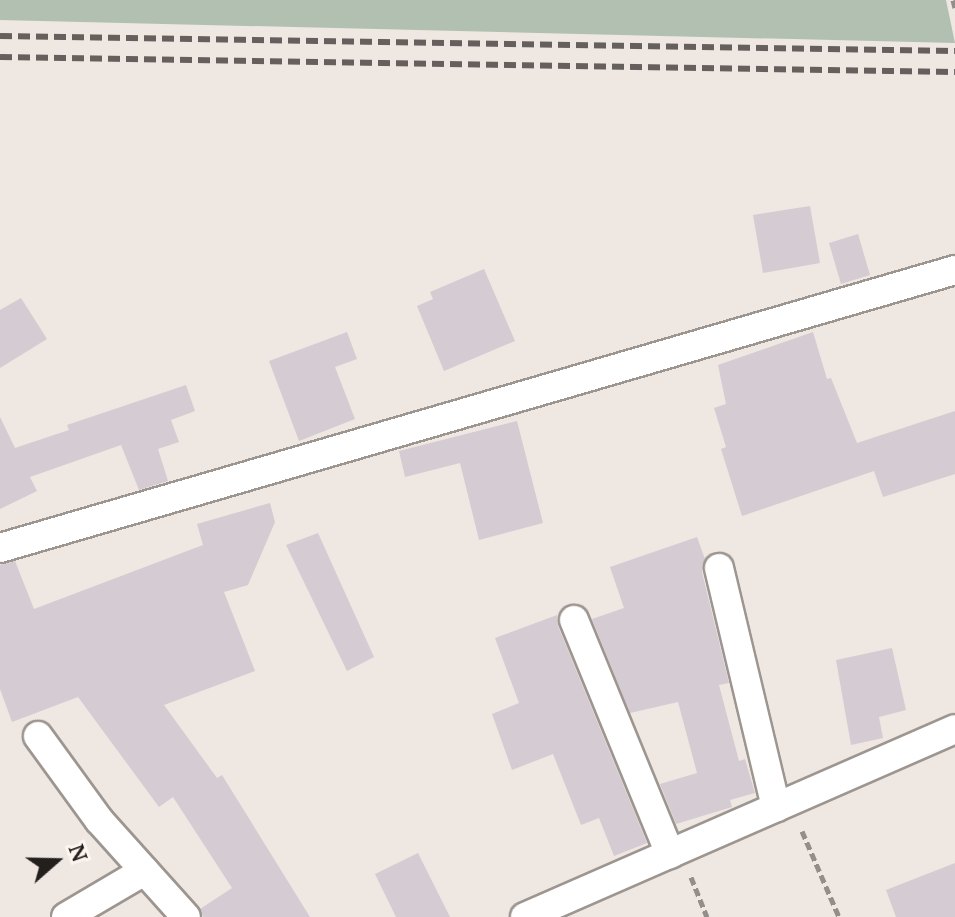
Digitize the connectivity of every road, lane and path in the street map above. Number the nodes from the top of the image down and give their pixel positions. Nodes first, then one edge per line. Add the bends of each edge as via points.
1 (953, 0) edge
2 (955, 8) edge
3 (955, 270) edge
4 (0, 548) edge
5 (719, 568) dead end
6 (574, 620) dead end
7 (955, 729) edge
8 (38, 736) dead end
9 (782, 804) junction
10 (675, 852) junction
11 (144, 871) junction
12 (66, 917) edge
13 (186, 917) edge
14 (525, 917) edge
15 (707, 917) edge
16 (839, 917) edge

1 - 2 path
3 - 4 street
5 - 9 street
6 - 10 street
7 - 9 street
8 - 11 street
9 - 10 street
9 - 16 path
10 - 14 street
10 - 15 path
11 - 12 street
11 - 13 street

